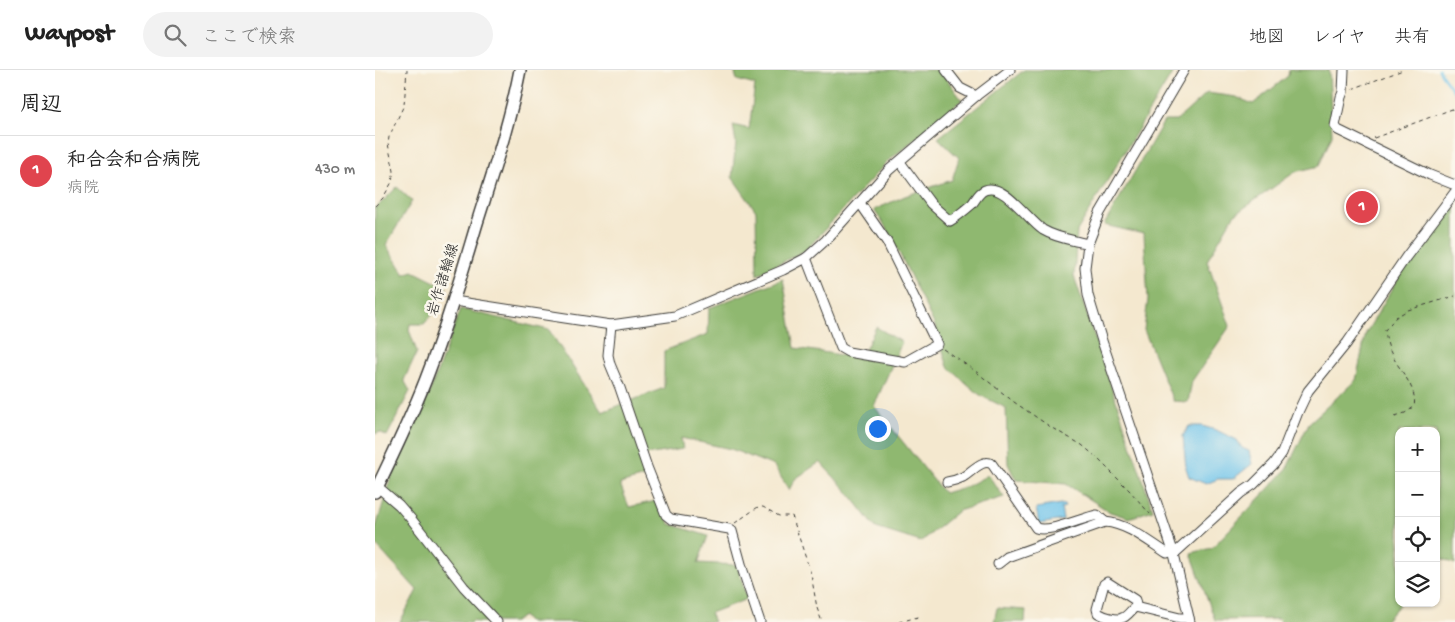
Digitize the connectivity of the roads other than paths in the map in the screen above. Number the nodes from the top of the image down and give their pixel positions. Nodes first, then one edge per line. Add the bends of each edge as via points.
1 (520, 70) edge
2 (946, 70) edge
3 (1009, 70) edge
4 (1185, 70) edge
5 (1344, 70) edge
6 (976, 96) junction
7 (899, 162) junction
8 (1455, 186) edge
9 (1455, 192) edge
10 (860, 203) junction
11 (1088, 244) junction
12 (806, 258) junction
13 (454, 301) junction
14 (611, 325) junction
15 (947, 482) dead end
16 (376, 489) edge
17 (1105, 522) junction
18 (1173, 553) junction
19 (998, 564) dead end
20 (1135, 607) junction
21 (1189, 620) edge
22 (497, 622) edge
23 (760, 622) edge

1 - 13 main road, 岩作諸輪線 via 503,142
2 - 6 street via 960,88
3 - 6 street
4 - 11 street via 1100,213
5 - 8 street via 1343,92 1335,126 1338,130
6 - 7 street
7 - 10 street
7 - 11 street via 931,204 950,221 974,202 983,190 990,188 1009,196 1044,230
9 - 18 street via 1347,343 1308,391 1282,453 1274,464
10 - 12 street
10 - 12 street via 887,242 937,344 905,362 841,348
11 - 18 street via 1085,268 1088,295
12 - 14 street via 675,316
13 - 14 street
13 - 16 main road, 岩作諸輪線 via 415,408
14 - 23 street via 610,364 666,515 671,519 732,531
15 - 17 street via 963,477 983,462 988,462 1036,528 1041,530 1097,515
16 - 22 street via 399,505 455,576
17 - 18 street via 1126,527 1167,553
17 - 19 street via 1007,557
18 - 21 street
20 - 20 street via 1120,619 1098,614 1104,584 1107,582 1135,600
20 - 21 street

